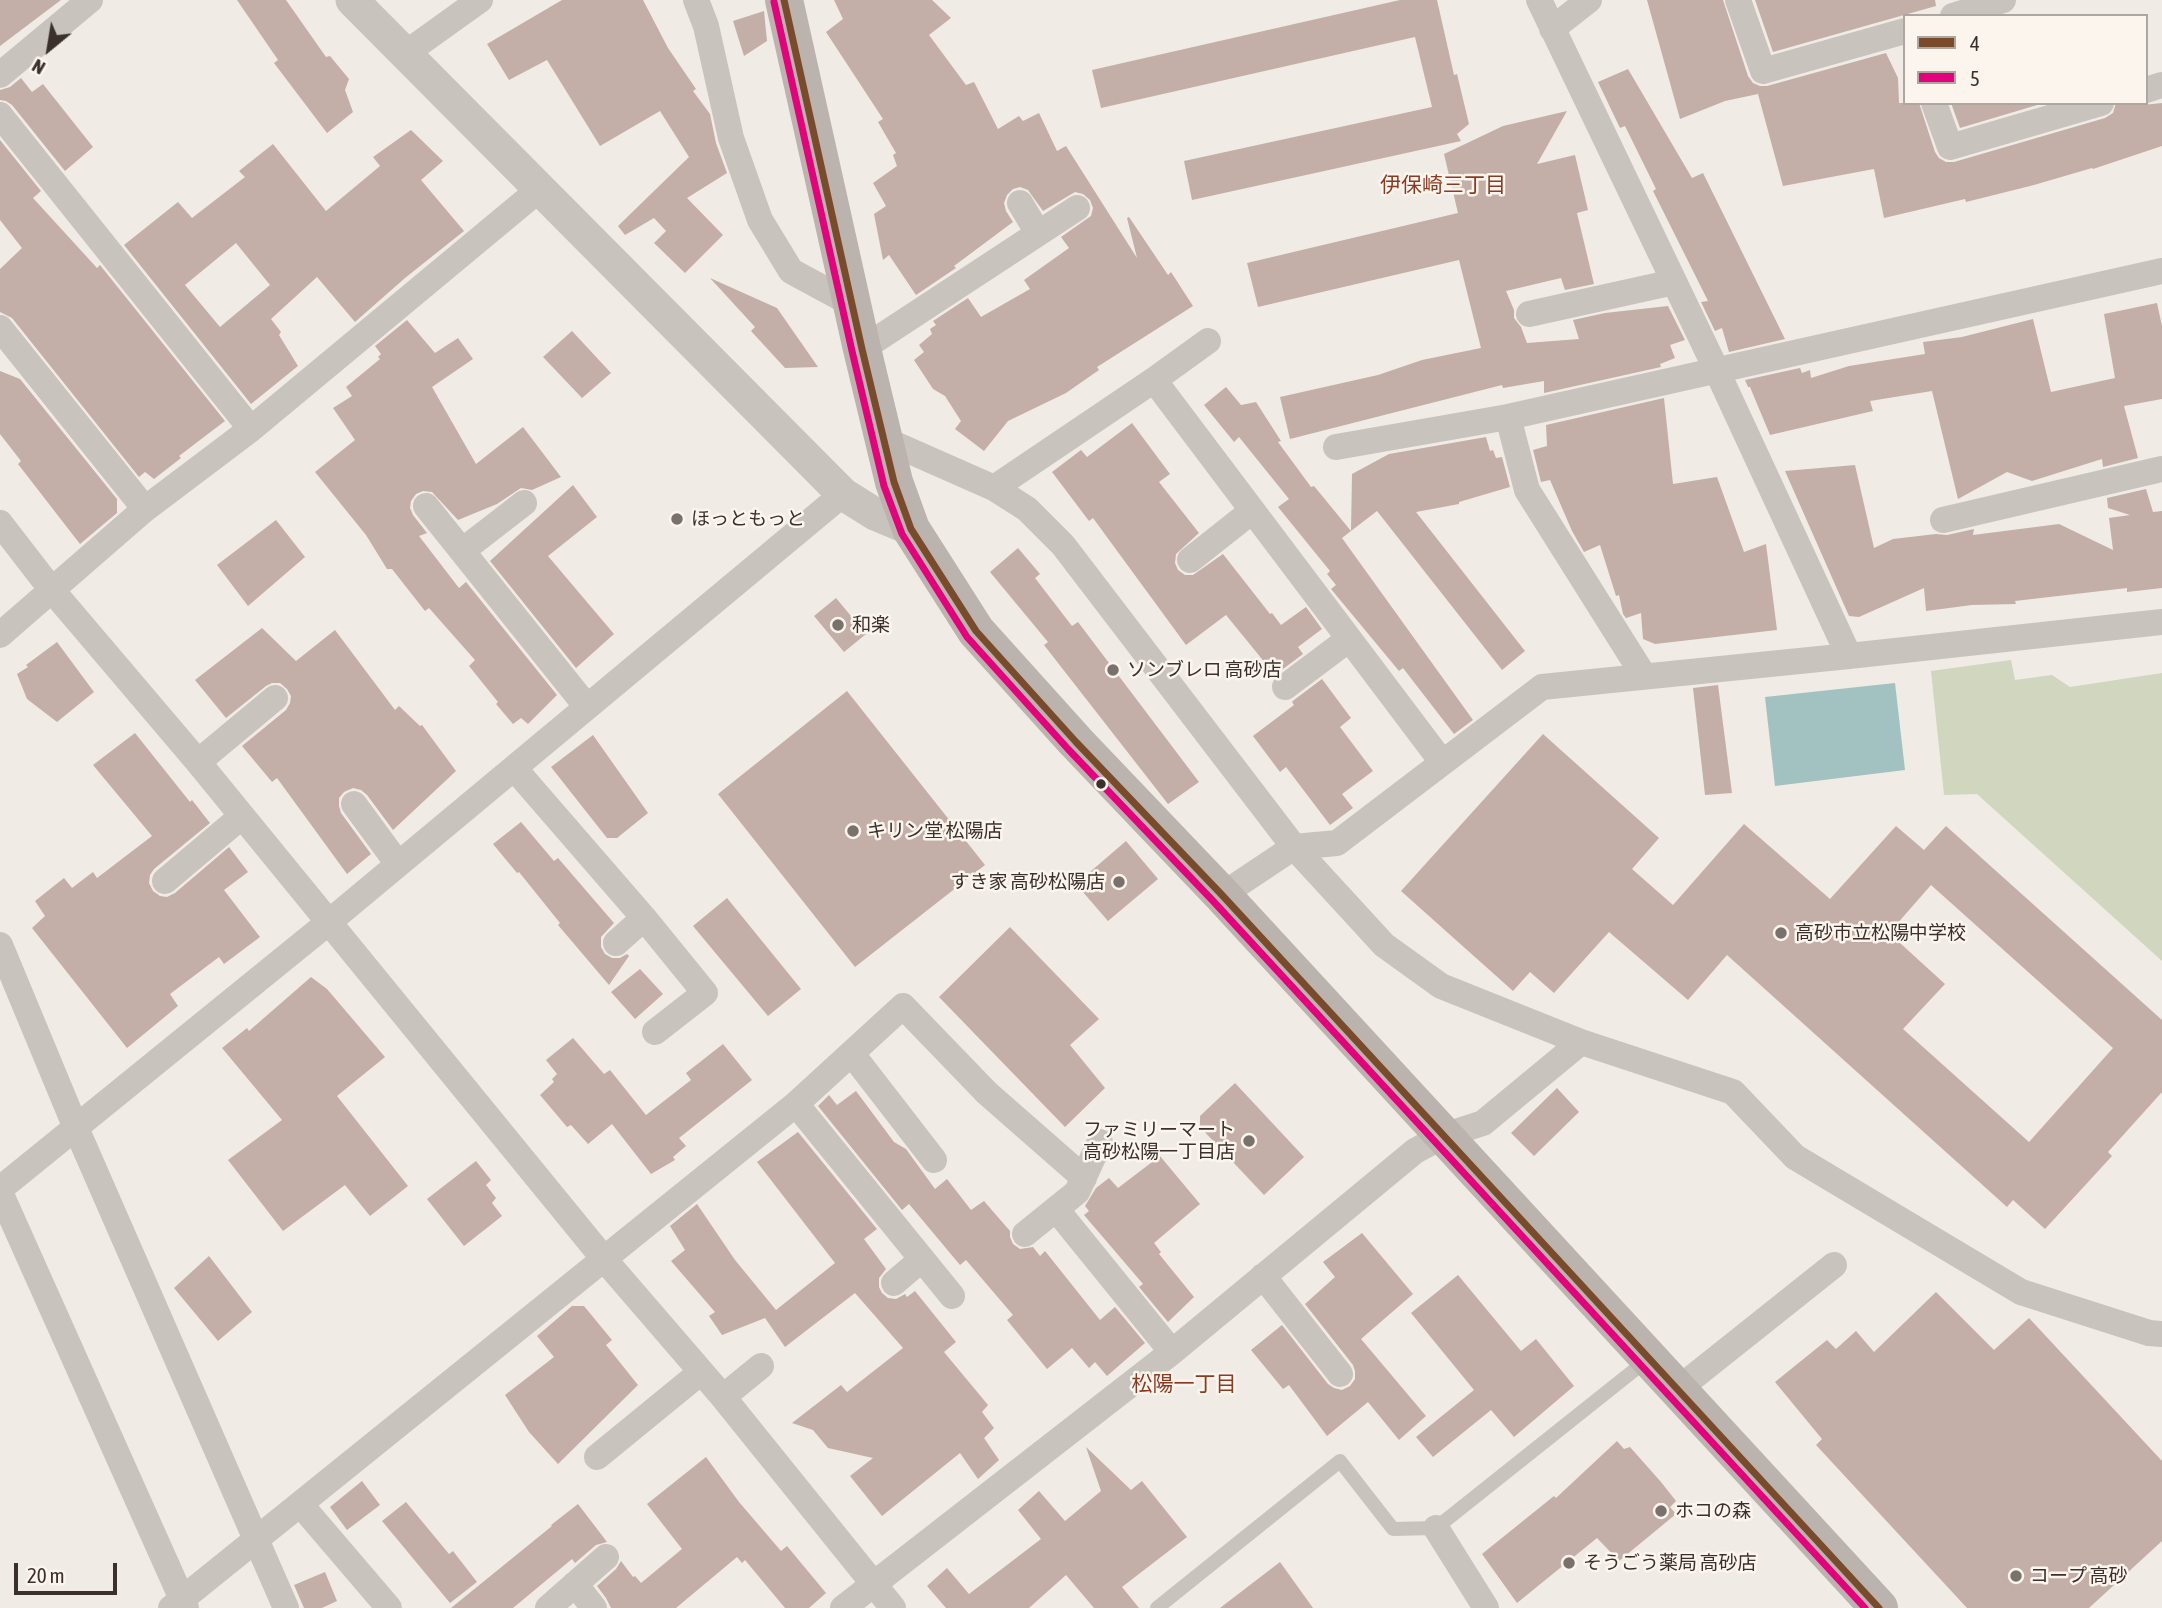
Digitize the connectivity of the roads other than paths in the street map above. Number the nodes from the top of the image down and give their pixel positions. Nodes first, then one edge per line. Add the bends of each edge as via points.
1 (90, 0) edge
2 (352, 0) edge
3 (480, 0) edge
4 (696, 0) edge
5 (784, 0) edge
6 (1539, 0) edge
7 (1589, 0) edge
8 (1738, 0) edge
9 (2003, 0) edge
10 (1959, 14) edge
11 (1552, 29) junction
12 (1903, 32) edge
13 (406, 53) junction
14 (0, 75) edge
15 (1935, 105) edge
16 (2094, 105) edge
17 (0, 115) edge
18 (541, 188) junction
19 (1020, 203) dead end
20 (1077, 208) dead end
21 (1038, 233) junction
22 (2162, 271) edge
23 (1674, 282) junction
24 (852, 304) junction
25 (1529, 314) dead end
26 (0, 328) edge
27 (1208, 341) dead end
28 (862, 349) junction
29 (1717, 371) junction
30 (1154, 380) junction
31 (1508, 417) junction
32 (251, 429) junction
33 (883, 439) junction
34 (1336, 447) dead end
35 (2162, 469) edge
36 (993, 488) junction
37 (843, 494) junction
38 (524, 503) dead end
39 (426, 506) dead end
40 (145, 509) junction
41 (1252, 510) junction
42 (1943, 520) dead end
43 (0, 523) edge
44 (911, 529) junction
45 (462, 551) junction
46 (1190, 560) dead end
47 (51, 589) junction
48 (2162, 622) edge
49 (0, 635) edge
50 (1349, 639) junction
51 (1849, 656) junction
52 (1644, 676) junction
53 (1285, 687) dead end
54 (275, 698) dead end
55 (587, 707) junction
56 (198, 762) junction
57 (1442, 762) junction
58 (513, 768) junction
59 (354, 804) dead end
60 (242, 816) junction
61 (1294, 847) junction
62 (398, 864) junction
63 (165, 881) dead end
64 (1222, 895) junction
65 (644, 918) junction
66 (329, 922) junction
67 (616, 943) dead end
68 (0, 945) edge
69 (655, 1032) dead end
70 (1581, 1042) junction
71 (852, 1054) junction
72 (796, 1104) junction
73 (76, 1128) junction
74 (1443, 1136) junction
75 (1100, 1142) dead end
76 (934, 1160) dead end
77 (1084, 1178) junction
78 (0, 1191) edge
79 (1056, 1209) junction
80 (1025, 1234) dead end
81 (604, 1259) junction
82 (922, 1259) junction
83 (1834, 1265) dead end
84 (1263, 1276) junction
85 (894, 1283) dead end
86 (952, 1296) dead end
87 (2162, 1334) edge
88 (1172, 1352) junction
89 (1648, 1359) junction
90 (761, 1366) dead end
91 (701, 1372) junction
92 (1340, 1374) dead end
93 (1677, 1390) junction
94 (723, 1397) junction
95 (597, 1457) dead end
96 (301, 1505) junction
97 (1436, 1528) junction
98 (256, 1541) junction
99 (606, 1557) dead end
100 (873, 1583) junction
101 (575, 1584) junction
102 (180, 1605) edge
103 (286, 1608) edge
104 (389, 1608) edge
105 (548, 1608) edge
106 (594, 1608) edge
107 (843, 1608) edge
108 (893, 1608) edge
109 (1157, 1608) edge
110 (1486, 1608) edge
111 (1879, 1608) edge

1 - 14 street
2 - 13 street
3 - 13 street
4 - 24 street via 731,138 760,220 791,271
5 - 24 main road
6 - 11 street
7 - 11 street
8 - 12 street via 1763,71
9 - 10 street
11 - 23 street
13 - 18 street
15 - 16 street via 1950,147
17 - 32 street
18 - 32 street
18 - 37 street
19 - 21 street
20 - 21 street
21 - 28 street
22 - 29 street
23 - 25 street
23 - 29 street
24 - 28 main road
26 - 40 street
27 - 30 street
28 - 33 main road
29 - 31 street
29 - 51 street
30 - 36 street
30 - 41 street
31 - 34 street
31 - 52 street via 1527,490
32 - 40 street
33 - 36 street
33 - 44 main road
35 - 42 street
36 - 61 street via 1027,509 1063,545
37 - 44 street via 874,514
37 - 55 street
38 - 45 street
39 - 45 street
40 - 47 street
41 - 46 street
41 - 50 street
43 - 47 street
44 - 64 main road via 976,631
45 - 55 street
47 - 49 street
47 - 56 street
48 - 51 street
50 - 53 street
50 - 57 street
51 - 52 street
52 - 57 street via 1542,687
54 - 56 street
55 - 58 street
56 - 60 street
57 - 61 street via 1337,843
58 - 62 street
58 - 65 street
59 - 62 street
60 - 63 street
60 - 66 street
61 - 64 street
61 - 70 street via 1384,945 1441,986
62 - 66 street
64 - 74 main road
65 - 67 street
65 - 69 street via 705,993
66 - 73 street
66 - 81 street
68 - 73 street
70 - 74 street via 1483,1123
70 - 87 street via 1733,1092 1795,1157 2021,1292
71 - 72 street
71 - 76 street
71 - 77 street via 903,1006 986,1093
72 - 81 street
72 - 82 street
73 - 78 street
73 - 98 street
74 - 84 street via 1415,1151
74 - 89 main road
75 - 77 street
77 - 79 street via 1077,1192
78 - 102 street
79 - 80 street
79 - 88 street
81 - 91 street
81 - 96 street
82 - 85 street
82 - 86 street
83 - 93 street
84 - 88 street
84 - 92 street
88 - 100 street
89 - 93 main road
89 - 97 lane
90 - 94 street
91 - 94 street
91 - 95 street
93 - 111 main road
94 - 100 street
96 - 98 street
96 - 104 street
97 - 109 lane via 1393,1529 1340,1461
97 - 110 street
98 - 102 street
98 - 103 street
99 - 101 street
100 - 107 street
100 - 108 street
101 - 105 street
101 - 106 street

